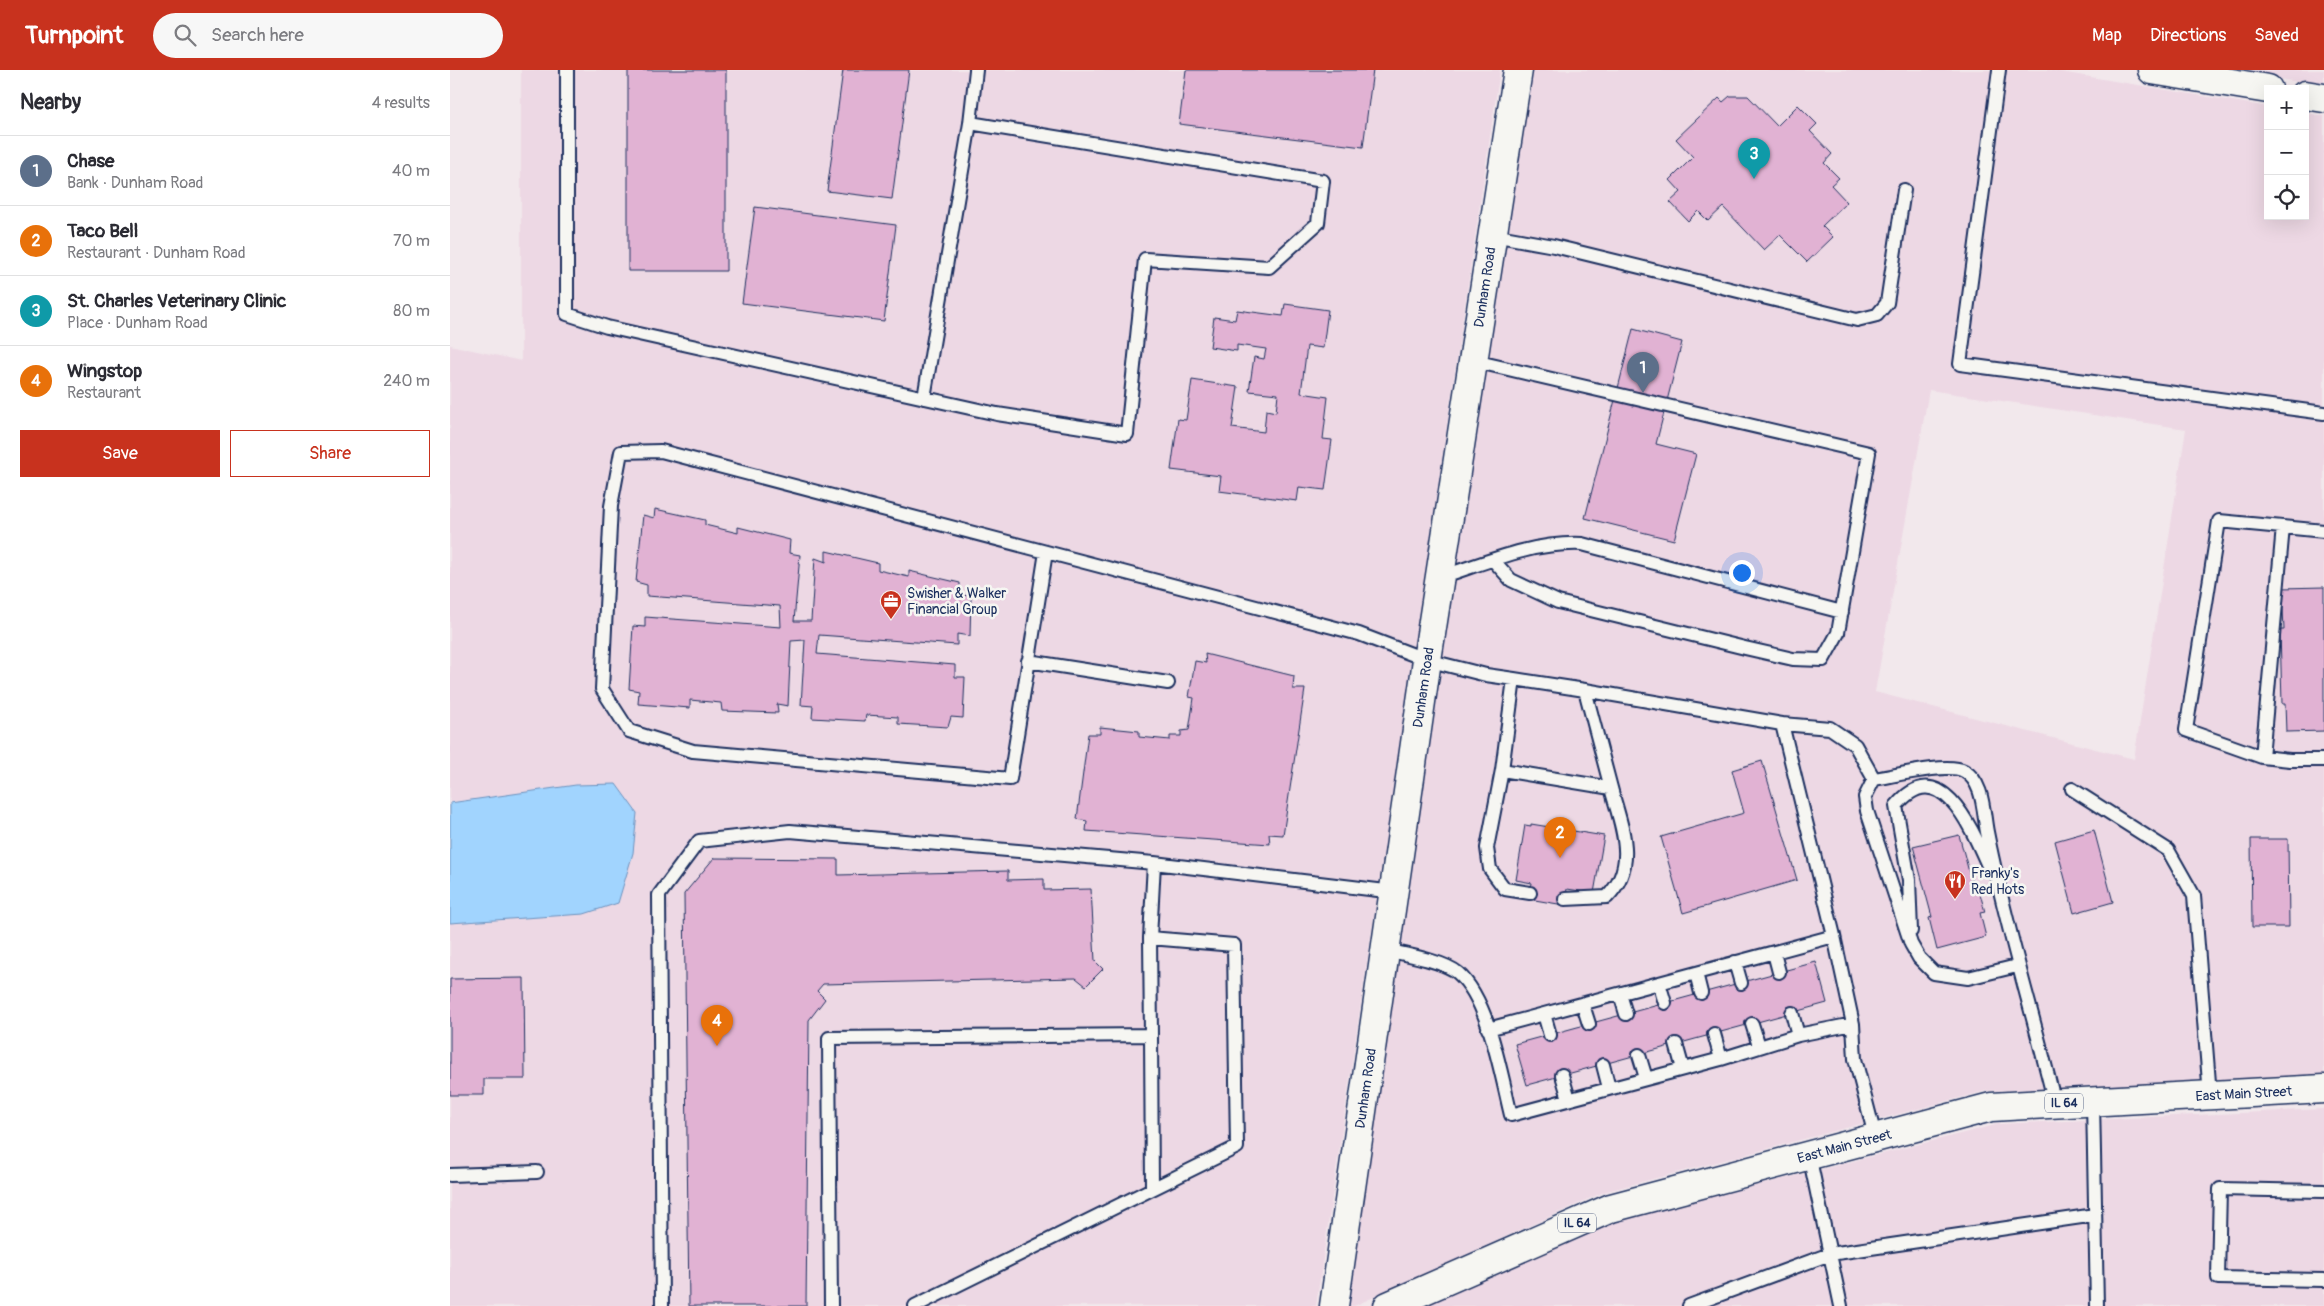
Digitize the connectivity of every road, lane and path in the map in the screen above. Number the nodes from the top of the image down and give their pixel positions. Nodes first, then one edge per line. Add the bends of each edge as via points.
1 (566, 70) edge
2 (976, 70) edge
3 (1518, 70) edge
4 (1999, 70) edge
5 (2152, 70) edge
6 (2264, 88) edge
7 (2309, 96) edge
8 (2324, 98) edge
9 (970, 123) junction
10 (1904, 190) dead end
11 (1493, 235) junction
12 (1474, 361) junction
13 (924, 398) junction
14 (2324, 413) edge
15 (2283, 527) junction
16 (2324, 531) edge
17 (1046, 552) junction
18 (1493, 560) junction
19 (1441, 577) junction
20 (1842, 612) junction
21 (1427, 660) junction
22 (1028, 661) junction
23 (1514, 679) junction
24 (1168, 683) dead end
25 (1585, 690) junction
26 (1782, 724) junction
27 (2262, 757) junction
28 (2324, 760) edge
29 (1502, 770) junction
30 (1874, 779) junction
31 (1611, 788) junction
32 (2072, 789) dead end
33 (1154, 863) junction
34 (1998, 886) junction
35 (1394, 892) junction
36 (1530, 893) dead end
37 (1565, 899) dead end
38 (1834, 936) junction
39 (1150, 938) junction
40 (1911, 944) junction
41 (1386, 950) junction
42 (1774, 953) junction
43 (1735, 962) junction
44 (2017, 966) junction
45 (1779, 972) dead end
46 (1696, 973) junction
47 (1741, 982) dead end
48 (1659, 983) junction
49 (1702, 993) dead end
50 (1620, 994) junction
51 (1665, 1003) dead end
52 (1583, 1005) junction
53 (1792, 1013) dead end
54 (1544, 1014) junction
55 (1626, 1014) dead end
56 (1589, 1024) dead end
57 (1752, 1024) dead end
58 (1853, 1024) junction
59 (1488, 1029) junction
60 (1714, 1034) dead end
61 (1151, 1035) junction
62 (1550, 1035) dead end
63 (1798, 1035) junction
64 (1676, 1044) dead end
65 (1759, 1046) junction
66 (1639, 1055) dead end
67 (1721, 1059) junction
68 (1602, 1064) dead end
69 (1683, 1069) junction
70 (1562, 1075) dead end
71 (1646, 1078) junction
72 (1609, 1088) junction
73 (2324, 1089) edge
74 (2210, 1095) junction
75 (1569, 1099) junction
76 (2093, 1101) junction
77 (2054, 1104) junction
78 (1875, 1136) junction
79 (1809, 1155) junction
80 (537, 1172) dead end
81 (450, 1176) edge
82 (1152, 1188) junction
83 (2324, 1191) edge
84 (2095, 1215) junction
85 (1830, 1254) junction
86 (2324, 1280) edge
87 (662, 1306) edge
88 (831, 1306) edge
89 (915, 1306) edge
90 (1334, 1306) edge
91 (1388, 1306) edge
92 (1689, 1306) edge
93 (1841, 1306) edge
94 (2097, 1306) edge

1 - 13 lane via 567,314 607,327
2 - 9 lane
3 - 11 street, Dunham Road
4 - 14 lane via 1960,364
5 - 6 street
7 - 8 street
9 - 13 lane
9 - 13 lane via 1323,181 1318,223 1270,267 1146,259 1127,434 997,414
10 - 11 lane via 1887,303 1877,315 1857,320 1554,246
11 - 12 street, Dunham Road
12 - 19 street, Dunham Road
12 - 20 lane via 1869,452
15 - 16 lane
15 - 27 lane
15 - 27 lane via 2219,521 2186,730
17 - 21 lane via 1359,634
17 - 22 lane
17 - 22 lane via 661,451 621,452 611,506 602,689 629,732 693,750 1010,779
18 - 19 lane
18 - 20 lane via 1539,546 1582,544
18 - 20 lane via 1511,580 1558,602 1794,659 1823,660 1838,633
19 - 21 street, Dunham Road
21 - 23 lane
21 - 35 street, Dunham Road
22 - 24 lane
23 - 25 lane
23 - 29 lane
25 - 26 lane
25 - 31 lane
26 - 30 lane via 1830,728 1855,745
26 - 38 lane
27 - 28 lane
29 - 31 lane
29 - 36 lane via 1487,848 1490,869 1505,889
30 - 34 lane via 1945,768 1963,770 1978,783
30 - 40 lane via 1865,797 1867,811
31 - 37 lane via 1625,838 1626,866 1618,887 1607,897
32 - 74 lane via 2168,850 2194,896
33 - 35 lane
33 - 39 lane
33 - 87 lane via 790,831 699,841 659,895
34 - 40 lane via 1958,806 1941,790 1907,792 1896,806 1909,880
34 - 44 lane
35 - 41 street, Dunham Road
38 - 42 lane
38 - 58 lane
39 - 61 lane
39 - 82 lane via 1234,945 1237,1147
40 - 44 lane via 1934,973 1968,978
41 - 59 lane via 1418,956 1457,972 1477,996
41 - 90 street, Dunham Road
42 - 43 lane
42 - 45 lane
43 - 46 lane
43 - 47 lane
44 - 77 lane via 2036,1024
46 - 48 lane
46 - 49 lane
48 - 50 lane
48 - 51 lane
50 - 52 lane
50 - 55 lane
52 - 54 lane
52 - 56 lane
53 - 63 lane
54 - 59 lane
54 - 62 lane
57 - 65 lane
58 - 63 lane
58 - 78 lane via 1856,1059
59 - 75 lane via 1511,1114
60 - 67 lane
61 - 82 lane
61 - 88 lane via 829,1038
63 - 65 lane
64 - 69 lane
65 - 67 lane
66 - 71 lane
67 - 69 lane
68 - 72 lane
69 - 71 lane
70 - 75 lane
71 - 72 lane
72 - 75 lane
73 - 74 street, East Main Street / IL 64
74 - 76 street, East Main Street / IL 64
76 - 77 street, East Main Street / IL 64
76 - 84 lane
77 - 78 street, East Main Street / IL 64 via 1991,1107
78 - 79 street, East Main Street / IL 64
79 - 85 lane
79 - 91 street, East Main Street / IL 64 via 1611,1208
80 - 81 lane
82 - 89 lane
83 - 86 lane via 2220,1189 2218,1278
84 - 85 lane
84 - 94 lane
85 - 92 lane
85 - 93 lane

